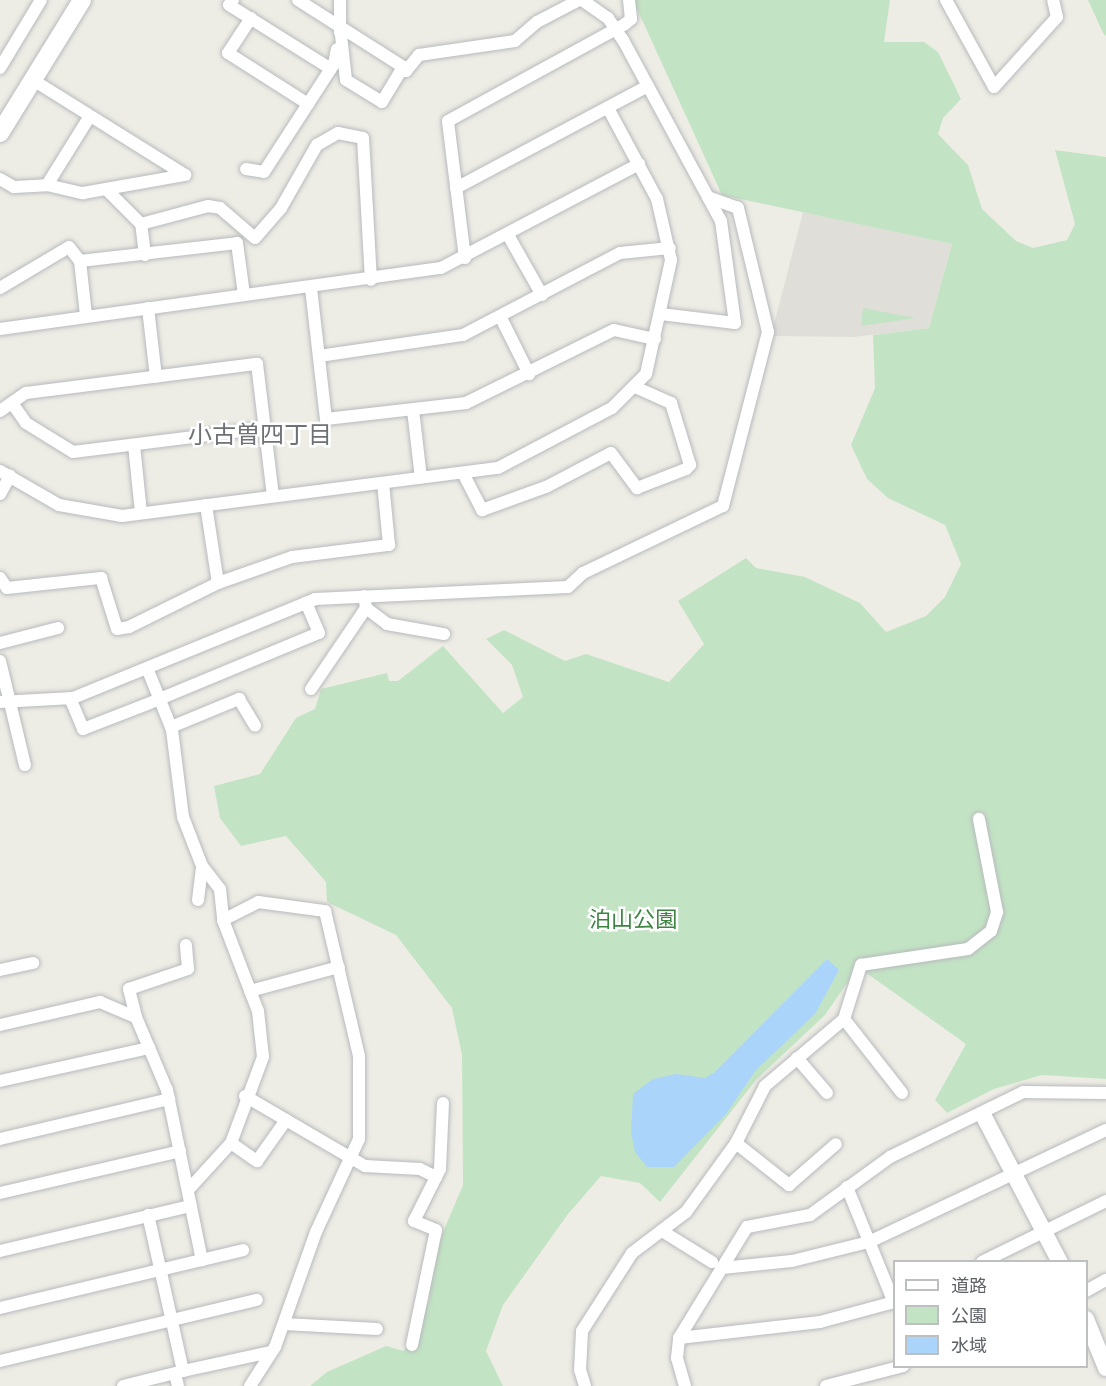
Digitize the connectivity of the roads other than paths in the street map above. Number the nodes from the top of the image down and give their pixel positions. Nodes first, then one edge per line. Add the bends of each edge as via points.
1 (41, 0) edge
2 (82, 0) edge
3 (232, 0) edge
4 (298, 0) edge
5 (340, 0) edge
6 (580, 0) edge
7 (629, 0) edge
8 (946, 0) edge
9 (1053, 0) edge
10 (251, 18) junction
11 (340, 26) junction
12 (616, 29) junction
13 (403, 67) junction
14 (0, 68) edge
15 (331, 69) junction
16 (33, 80) junction
17 (648, 86) junction
18 (308, 104) junction
19 (608, 108) junction
20 (90, 116) junction
21 (0, 133) edge
22 (639, 164) junction
23 (246, 169) dead end
24 (0, 179) edge
25 (47, 185) junction
26 (456, 188) junction
27 (108, 191) junction
28 (708, 197) junction
29 (141, 224) junction
30 (508, 235) junction
31 (670, 248) junction
32 (145, 255) junction
33 (465, 258) junction
34 (80, 261) junction
35 (371, 280) junction
36 (0, 288) edge
37 (311, 288) junction
38 (244, 295) junction
39 (542, 295) junction
40 (148, 308) junction
41 (661, 314) junction
42 (86, 315) junction
43 (501, 318) junction
44 (0, 329) edge
45 (655, 339) junction
46 (319, 356) junction
47 (529, 374) junction
48 (156, 377) junction
49 (762, 381) dead end
50 (638, 388) junction
51 (12, 403) junction
52 (413, 410) junction
53 (0, 411) edge
54 (265, 428) junction
55 (747, 428) junction
56 (134, 445) junction
57 (5, 473) edge
58 (462, 473) junction
59 (421, 478) junction
60 (383, 483) junction
61 (0, 494) edge
62 (273, 496) junction
63 (206, 505) junction
64 (141, 513) junction
65 (0, 578) edge
66 (218, 583) junction
67 (365, 602) junction
68 (306, 603) junction
69 (58, 628) dead end
70 (444, 634) dead end
71 (0, 644) edge
72 (0, 661) edge
73 (147, 669) junction
74 (311, 689) dead end
75 (70, 698) junction
76 (159, 698) junction
77 (0, 702) edge
78 (14, 702) junction
79 (255, 726) dead end
80 (171, 727) junction
81 (26, 765) dead end
82 (979, 819) dead end
83 (202, 866) junction
84 (198, 900) dead end
85 (223, 920) junction
86 (186, 945) dead end
87 (33, 963) dead end
88 (339, 967) junction
89 (0, 970) edge
90 (250, 991) junction
91 (136, 1017) junction
92 (843, 1019) junction
93 (0, 1025) edge
94 (149, 1048) junction
95 (797, 1058) junction
96 (0, 1081) edge
97 (827, 1093) dead end
98 (902, 1093) dead end
99 (1106, 1093) edge
100 (245, 1096) junction
101 (169, 1099) junction
102 (443, 1103) dead end
103 (983, 1115) junction
104 (286, 1120) junction
105 (1106, 1130) edge
106 (0, 1139) edge
107 (231, 1143) junction
108 (736, 1143) junction
109 (836, 1144) dead end
110 (180, 1151) junction
111 (351, 1160) junction
112 (1015, 1175) junction
113 (436, 1177) junction
114 (847, 1188) junction
115 (189, 1189) junction
116 (0, 1193) edge
117 (1106, 1201) edge
118 (191, 1206) junction
119 (148, 1215) junction
120 (662, 1231) junction
121 (1045, 1233) junction
122 (869, 1242) junction
123 (243, 1250) dead end
124 (0, 1251) edge
125 (202, 1260) junction
126 (986, 1260) edge
127 (1059, 1260) edge
128 (717, 1265) junction
129 (160, 1269) junction
130 (1106, 1280) edge
131 (1088, 1290) edge
132 (257, 1300) dead end
133 (893, 1300) edge
134 (893, 1302) edge
135 (0, 1308) edge
136 (171, 1320) junction
137 (284, 1324) junction
138 (1088, 1324) edge
139 (377, 1329) dead end
140 (679, 1338) junction
141 (412, 1345) dead end
142 (270, 1352) junction
143 (0, 1361) edge
144 (895, 1368) edge
145 (1106, 1368) edge
146 (178, 1377) edge
147 (123, 1386) edge
148 (250, 1386) edge
149 (585, 1386) edge
150 (685, 1386) edge
151 (826, 1386) edge

1 - 14 street
2 - 16 main road
3 - 10 street via 230,5
4 - 11 street
5 - 11 street
6 - 12 street
6 - 13 street via 537,22 515,41 419,56 406,70
7 - 12 street via 631,19
8 - 9 street via 994,87 1057,17
10 - 15 street
10 - 18 street via 228,53
11 - 13 street
11 - 13 street via 346,80 382,102
11 - 15 street
12 - 17 street
12 - 26 street via 448,122
15 - 18 street
16 - 20 street
16 - 21 main road
17 - 19 street
17 - 28 street
18 - 23 street via 264,172
19 - 22 street
19 - 26 street
20 - 25 street
20 - 27 street via 185,176
22 - 30 street
22 - 31 street via 665,218
24 - 25 street via 14,187
25 - 27 street via 83,193
26 - 33 street
27 - 29 street
28 - 41 street via 721,221 735,323
28 - 55 street via 738,208 768,332 741,420
29 - 32 street
29 - 35 street via 208,206 220,208 255,238 324,139 338,133 363,138
30 - 33 street
30 - 39 street
31 - 39 street via 620,253
31 - 41 street
32 - 34 street
32 - 38 street via 237,243
33 - 35 street via 417,274
34 - 36 street via 69,247
34 - 42 street
35 - 37 street
37 - 38 street
37 - 46 street
38 - 40 street
39 - 43 street
40 - 42 street
40 - 48 street
41 - 45 street
42 - 44 street
43 - 46 street via 446,339
43 - 47 street
45 - 47 street via 614,330
45 - 50 street
46 - 52 street via 326,419
47 - 52 street via 466,403
48 - 51 street via 26,393
48 - 54 street via 257,364
49 - 55 street
50 - 58 street via 612,408 498,468
50 - 58 street via 671,403 690,465 686,469 637,488 611,453 546,487 482,510
51 - 53 street
51 - 56 street via 26,423 73,452
52 - 59 street
54 - 56 street
54 - 62 street
55 - 67 street via 723,506 583,573 568,587
56 - 64 street
57 - 61 street
57 - 64 street via 67,507 122,516
58 - 59 street
59 - 60 street
60 - 62 street
60 - 66 street via 389,545 292,557
62 - 63 street
63 - 64 street
63 - 66 street
65 - 66 street via 7,588 101,578 117,629
67 - 68 street
67 - 70 street via 387,624
67 - 74 street
68 - 73 street
68 - 76 street via 319,633
69 - 71 street
72 - 78 street
73 - 75 street
73 - 76 street
75 - 76 street via 83,729
75 - 78 street
76 - 80 street
77 - 78 street
78 - 81 street
79 - 80 street via 239,699
80 - 83 street via 183,817
82 - 92 street via 998,912 991,932 968,949 861,966
83 - 84 street
83 - 85 street via 220,889
85 - 88 street via 258,902 325,911
85 - 90 street
86 - 91 street via 190,965 184,972 129,989
87 - 89 street
88 - 90 street
88 - 111 street via 360,1056 359,1139
90 - 100 street via 263,1057
91 - 93 street via 100,1002
91 - 94 street
92 - 95 street
92 - 98 street
94 - 96 street
94 - 101 street
95 - 97 street
95 - 108 street via 759,1095
99 - 103 street via 1031,1090
100 - 104 street
100 - 107 street
101 - 106 street
101 - 110 street
102 - 113 street
103 - 112 street
103 - 114 street via 890,1157
104 - 107 street via 257,1161
104 - 111 street
105 - 112 street
107 - 115 street
108 - 109 street via 789,1185
108 - 120 street via 686,1212
110 - 115 street
110 - 116 street
111 - 113 street via 365,1166 420,1169
111 - 137 street via 316,1232
112 - 121 street
112 - 122 street
113 - 141 street via 414,1221 436,1230
114 - 122 street
114 - 128 street via 801,1218 747,1227
115 - 118 street
117 - 121 street
118 - 119 street
118 - 125 street
119 - 124 street
119 - 129 street
120 - 128 street
120 - 149 street via 632,1254 582,1331 580,1370
121 - 126 street
121 - 127 street
122 - 128 street via 822,1256
122 - 133 street
123 - 125 street
125 - 129 street
128 - 140 street
129 - 135 street
129 - 136 street
130 - 131 street
132 - 136 street
134 - 140 street via 820,1322
136 - 143 street
136 - 146 street
137 - 139 street
137 - 142 street
138 - 145 street
140 - 150 street via 677,1358
142 - 146 street
142 - 148 street
144 - 151 street
146 - 147 street

